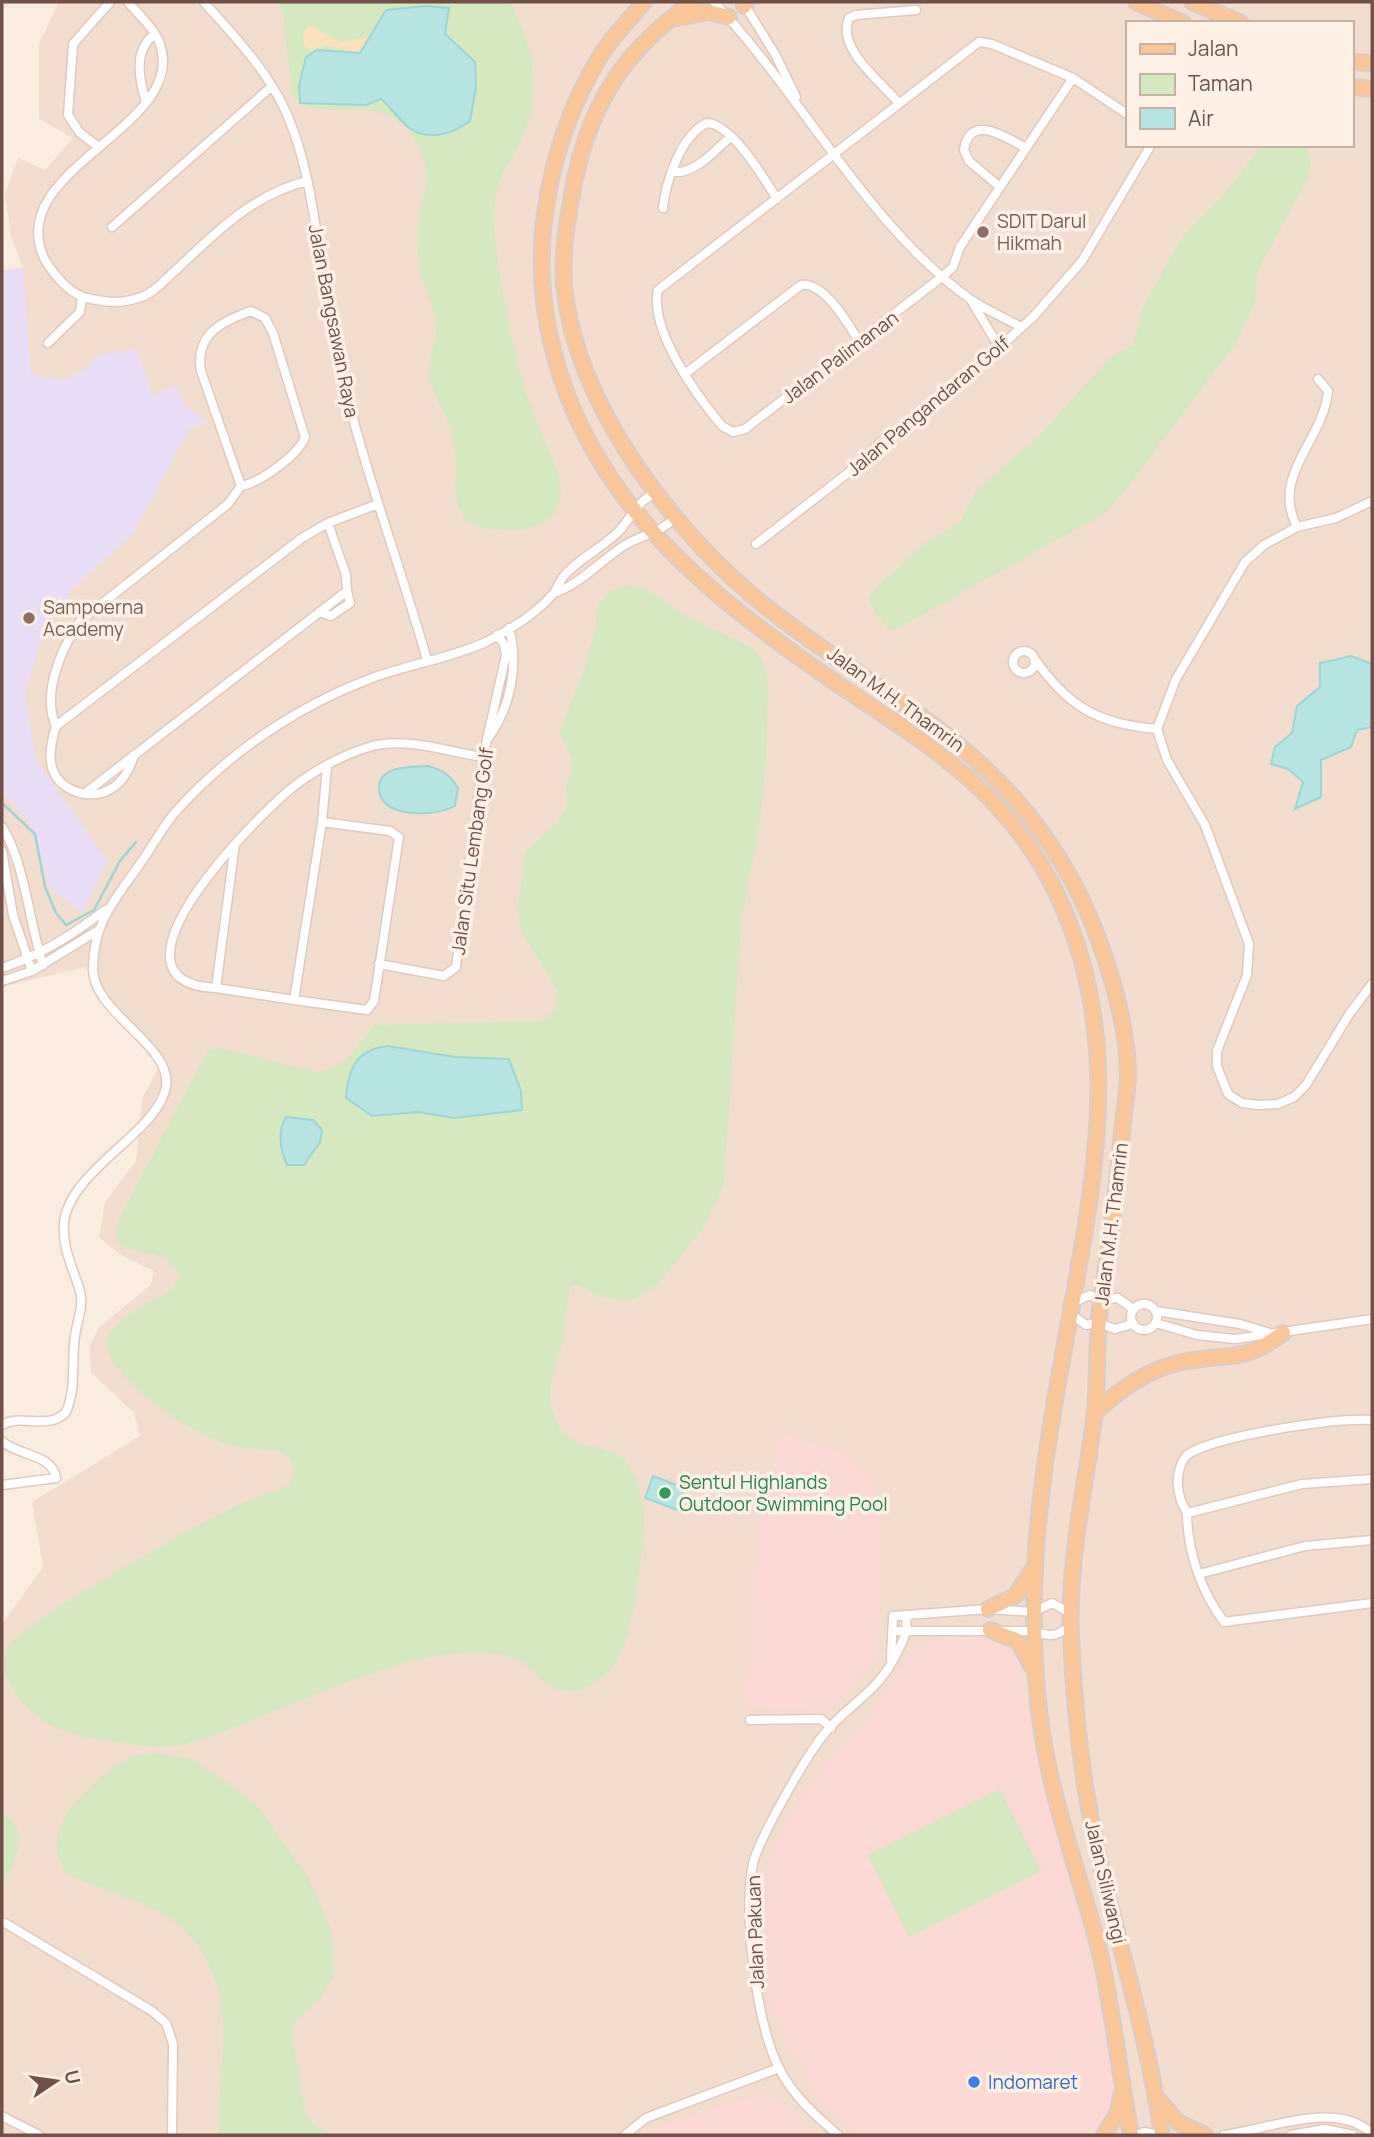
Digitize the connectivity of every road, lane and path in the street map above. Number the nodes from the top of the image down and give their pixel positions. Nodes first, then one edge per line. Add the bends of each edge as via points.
1 (110, 2) edge
2 (128, 2) edge
3 (204, 2) edge
4 (643, 2) edge
5 (694, 2) edge
6 (715, 2) edge
7 (1136, 2) edge
8 (1192, 2) edge
9 (744, 3) edge
10 (916, 10) dead end
11 (729, 17) junction
12 (666, 21) junction
13 (1179, 21) edge
14 (1236, 21) edge
15 (155, 34) junction
16 (1353, 62) edge
17 (1372, 63) edge
18 (1073, 78) junction
19 (271, 87) junction
20 (1353, 87) edge
21 (1372, 89) edge
22 (797, 101) junction
23 (146, 102) junction
24 (898, 103) junction
25 (1126, 113) edge
26 (730, 137) junction
27 (96, 145) junction
28 (1150, 147) edge
29 (1026, 148) junction
30 (835, 153) junction
31 (674, 172) junction
32 (307, 181) junction
33 (1000, 187) junction
34 (777, 200) junction
35 (663, 208) dead end
36 (112, 228) dead end
37 (943, 276) junction
38 (82, 297) junction
39 (971, 299) junction
40 (1021, 327) junction
41 (860, 342) junction
42 (48, 343) dead end
43 (999, 347) junction
44 (686, 373) junction
45 (1318, 379) dead end
46 (241, 486) junction
47 (658, 493) junction
48 (1372, 501) edge
49 (378, 504) junction
50 (634, 513) junction
51 (676, 516) junction
52 (328, 523) junction
53 (1297, 527) junction
54 (653, 533) junction
55 (756, 544) dead end
56 (347, 591) junction
57 (554, 593) junction
58 (320, 612) junction
59 (509, 628) junction
60 (497, 635) junction
61 (1034, 658) dead end
62 (427, 660) junction
63 (498, 682) junction
64 (509, 687) junction
65 (56, 726) junction
66 (1157, 729) junction
67 (489, 737) junction
68 (134, 755) junction
69 (482, 757) junction
70 (327, 766) junction
71 (85, 794) junction
72 (322, 822) junction
73 (2, 827) edge
74 (235, 845) junction
75 (2, 851) edge
76 (23, 890) junction
77 (11, 894) junction
78 (106, 909) junction
79 (96, 931) junction
80 (34, 936) junction
81 (21, 939) junction
82 (39, 954) junction
83 (28, 958) junction
84 (379, 964) junction
85 (43, 965) junction
86 (2, 968) edge
87 (32, 971) junction
88 (2, 981) edge
89 (1372, 984) edge
90 (216, 988) junction
91 (294, 1000) junction
92 (1101, 1300) junction
93 (1072, 1308) junction
94 (1133, 1309) junction
95 (1156, 1311) junction
96 (1193, 1317) junction
97 (1372, 1319) edge
98 (1156, 1323) junction
99 (1098, 1324) junction
100 (1132, 1324) junction
101 (1191, 1333) junction
102 (1278, 1333) junction
103 (1095, 1412) junction
104 (1372, 1420) edge
105 (2, 1425) edge
106 (2, 1441) edge
107 (1372, 1479) edge
108 (2, 1485) edge
109 (1188, 1513) junction
110 (1372, 1540) edge
111 (1035, 1555) junction
112 (1199, 1574) junction
113 (1372, 1603) edge
114 (988, 1609) junction
115 (1034, 1612) junction
116 (906, 1616) junction
117 (1071, 1620) junction
118 (908, 1630) junction
119 (990, 1630) junction
120 (894, 1631) junction
121 (1034, 1631) junction
122 (890, 1666) junction
123 (1035, 1675) junction
124 (750, 1720) dead end
125 (831, 1728) junction
126 (5, 1923) dead end
127 (779, 2068) junction
128 (1122, 2089) junction
129 (1157, 2097) junction
130 (2, 2116) edge
131 (1243, 2134) edge
132 (1372, 2134) edge
133 (39, 2135) edge
134 (172, 2135) edge
135 (625, 2135) edge
136 (838, 2135) edge
137 (1104, 2135) edge
138 (1131, 2135) edge
139 (1136, 2135) edge
140 (1160, 2135) edge
141 (1205, 2135) edge
142 (1224, 2135) edge
143 (1291, 2135) edge
144 (1353, 2135) edge

1 - 27 street via 73,44 68,114 79,133
2 - 15 street
3 - 19 street, Jalan Bangsawan Raya
4 - 50 main road, Jalan M.H. Thamrin via 598,59 565,130 545,211 541,279 547,327 565,394 593,454
5 - 12 main road, Jalan M.H. Thamrin
6 - 11 street
7 - 13 main road
8 - 14 main road
9 - 22 street via 787,75
10 - 24 street via 856,15 845,28 854,52
11 - 12 main road via 709,12
11 - 22 street
12 - 47 main road, Jalan M.H. Thamrin via 618,71 600,103 574,182 564,243 564,284 582,363 619,438
15 - 23 street via 144,46 139,64
15 - 23 street via 162,68 158,86
16 - 17 main road
18 - 24 street via 979,42
18 - 25 street
18 - 29 street
19 - 32 street, Jalan Bangsawan Raya via 290,123
19 - 36 street
20 - 21 main road
22 - 30 street
23 - 27 street
24 - 30 street
26 - 31 street via 702,161
26 - 31 street via 717,123 701,126 682,149
26 - 34 street
27 - 38 street via 54,186 37,225 41,254 65,286
28 - 40 street, Jalan Pangandaran Golf via 1082,261
29 - 33 street
29 - 33 street via 988,129 969,138 964,150 969,161
30 - 34 street
30 - 37 street via 894,228
31 - 35 street
32 - 38 street via 256,201 146,295 111,303
32 - 49 street, Jalan Bangsawan Raya via 339,364
33 - 37 street via 960,247 953,267
34 - 44 street via 659,290 656,303 661,328
37 - 39 street
37 - 41 street, Jalan Palimanan
38 - 42 street via 80,312
39 - 40 street
39 - 43 street
40 - 43 street, Jalan Pangandaran Golf
41 - 44 street via 834,305 816,288 801,285
41 - 44 street, Jalan Palimanan via 745,429 733,432 718,421
43 - 55 street, Jalan Pangandaran Golf via 943,398 882,441
45 - 53 street via 1328,391 1327,404 1295,465 1290,486 1289,502
46 - 46 street via 201,372 199,353 210,334 251,311 265,318 273,333 305,438 271,471
46 - 65 street via 228,504 80,621 63,651 53,685 51,713
47 - 50 street via 643,499
47 - 51 main road, Jalan M.H. Thamrin
48 - 53 street via 1343,515
49 - 52 street
49 - 62 street, Jalan Bangsawan Raya
50 - 54 main road, Jalan M.H. Thamrin
50 - 57 street via 615,535 563,577
51 - 54 street
51 - 92 main road, Jalan M.H. Thamrin via 736,581 774,613 970,752 1030,817 1077,890 1109,974 1128,1069 1114,1219
52 - 56 street
52 - 65 street via 295,543
53 - 66 street via 1245,562 1176,679
54 - 57 street via 624,546 572,587
54 - 93 main road, Jalan M.H. Thamrin via 742,616 953,762 1009,820 1058,897 1084,967 1099,1057 1090,1193
56 - 58 street
56 - 58 street via 350,603 342,611 331,616
57 - 59 street
58 - 68 street
59 - 60 street
59 - 64 street, Jalan Situ Lembang Golf via 516,653
60 - 62 street
60 - 63 street, Jalan Situ Lembang Golf via 506,655
61 - 66 street via 1062,693 1084,710 1121,725
62 - 78 street via 337,692 241,751 177,810
63 - 64 street
63 - 67 street, Jalan Situ Lembang Golf
64 - 67 street, Jalan Situ Lembang Golf via 499,723
65 - 71 street via 48,754 54,778
66 - 89 street via 1167,760 1205,825 1249,944 1247,975 1217,1051 1217,1066 1228,1094 1242,1103 1259,1105 1294,1097 1306,1086
67 - 69 street, Jalan Situ Lembang Golf
68 - 71 street
68 - 71 street via 114,789
69 - 70 street via 385,744
69 - 84 street, Jalan Situ Lembang Golf via 454,971 444,976
70 - 72 street
70 - 74 street via 278,799
72 - 84 street via 390,831 399,837
72 - 91 street
73 - 76 street
74 - 90 street
74 - 90 street via 193,896 169,951 170,966 184,982
75 - 77 street
76 - 77 street
76 - 80 street
77 - 81 street
78 - 79 street
78 - 82 street
79 - 85 street
79 - 105 street via 94,982 158,1059 166,1085 164,1096 96,1170 66,1212 65,1248 81,1303 72,1395 66,1412 52,1420
80 - 81 street
80 - 82 street
81 - 83 street
82 - 83 street
82 - 85 street
83 - 86 street
83 - 87 street
84 - 91 street via 373,1004 367,1010
85 - 87 street
87 - 88 street
90 - 91 street
92 - 93 street via 1090,1295
92 - 94 street via 1118,1298
92 - 99 main road, Jalan M.H. Thamrin
93 - 99 street via 1080,1323
93 - 111 main road, Jalan M.H. Thamrin via 1041,1491
94 - 95 street via 1145,1304
94 - 100 street
95 - 96 street
95 - 98 street
96 - 101 street
96 - 102 street
97 - 102 street
98 - 100 street via 1146,1331
98 - 101 street
99 - 100 street via 1115,1329
99 - 103 main road, Jalan M.H. Thamrin
101 - 102 street via 1235,1339
102 - 103 main road via 1256,1352 1240,1357 1183,1361 1154,1371 1123,1388
103 - 117 main road, Jalan M.H. Thamrin via 1070,1568
104 - 109 street via 1293,1427 1193,1451 1183,1459 1178,1475 1181,1502
106 - 108 street via 46,1462 56,1475 54,1480
107 - 109 street via 1302,1484
109 - 112 street via 1188,1538
110 - 112 street via 1305,1546
111 - 114 main road via 1020,1590
111 - 115 main road, Jalan M.H. Thamrin
112 - 113 street via 1224,1622
114 - 115 street
114 - 116 street
115 - 117 street via 1052,1603
115 - 121 main road
116 - 118 street
116 - 120 street via 893,1616
117 - 121 street via 1058,1636
117 - 129 main road, Jalan Siliwangi via 1083,1771 1094,1837
118 - 119 street
118 - 120 street
118 - 122 street, Jalan Pakuan
119 - 121 street
119 - 123 main road via 1017,1641
120 - 122 street
121 - 123 main road, Jalan Siliwangi
122 - 125 street, Jalan Pakuan via 881,1682
123 - 128 main road, Jalan Siliwangi via 1046,1760 1098,1948
124 - 125 street via 821,1719
125 - 127 street, Jalan Pakuan via 761,1840 753,1865 754,1981
126 - 134 street via 166,2023 173,2044
127 - 135 street via 646,2118
127 - 136 street, Jalan Pakuan via 797,2095
128 - 137 main road via 1118,2112
128 - 138 main road, Jalan Siliwangi
129 - 140 main road, Jalan Siliwangi
129 - 141 main road via 1180,2123
130 - 133 street
131 - 132 street via 1332,2117
131 - 142 street
139 - 140 street
143 - 144 street via 1325,2129

